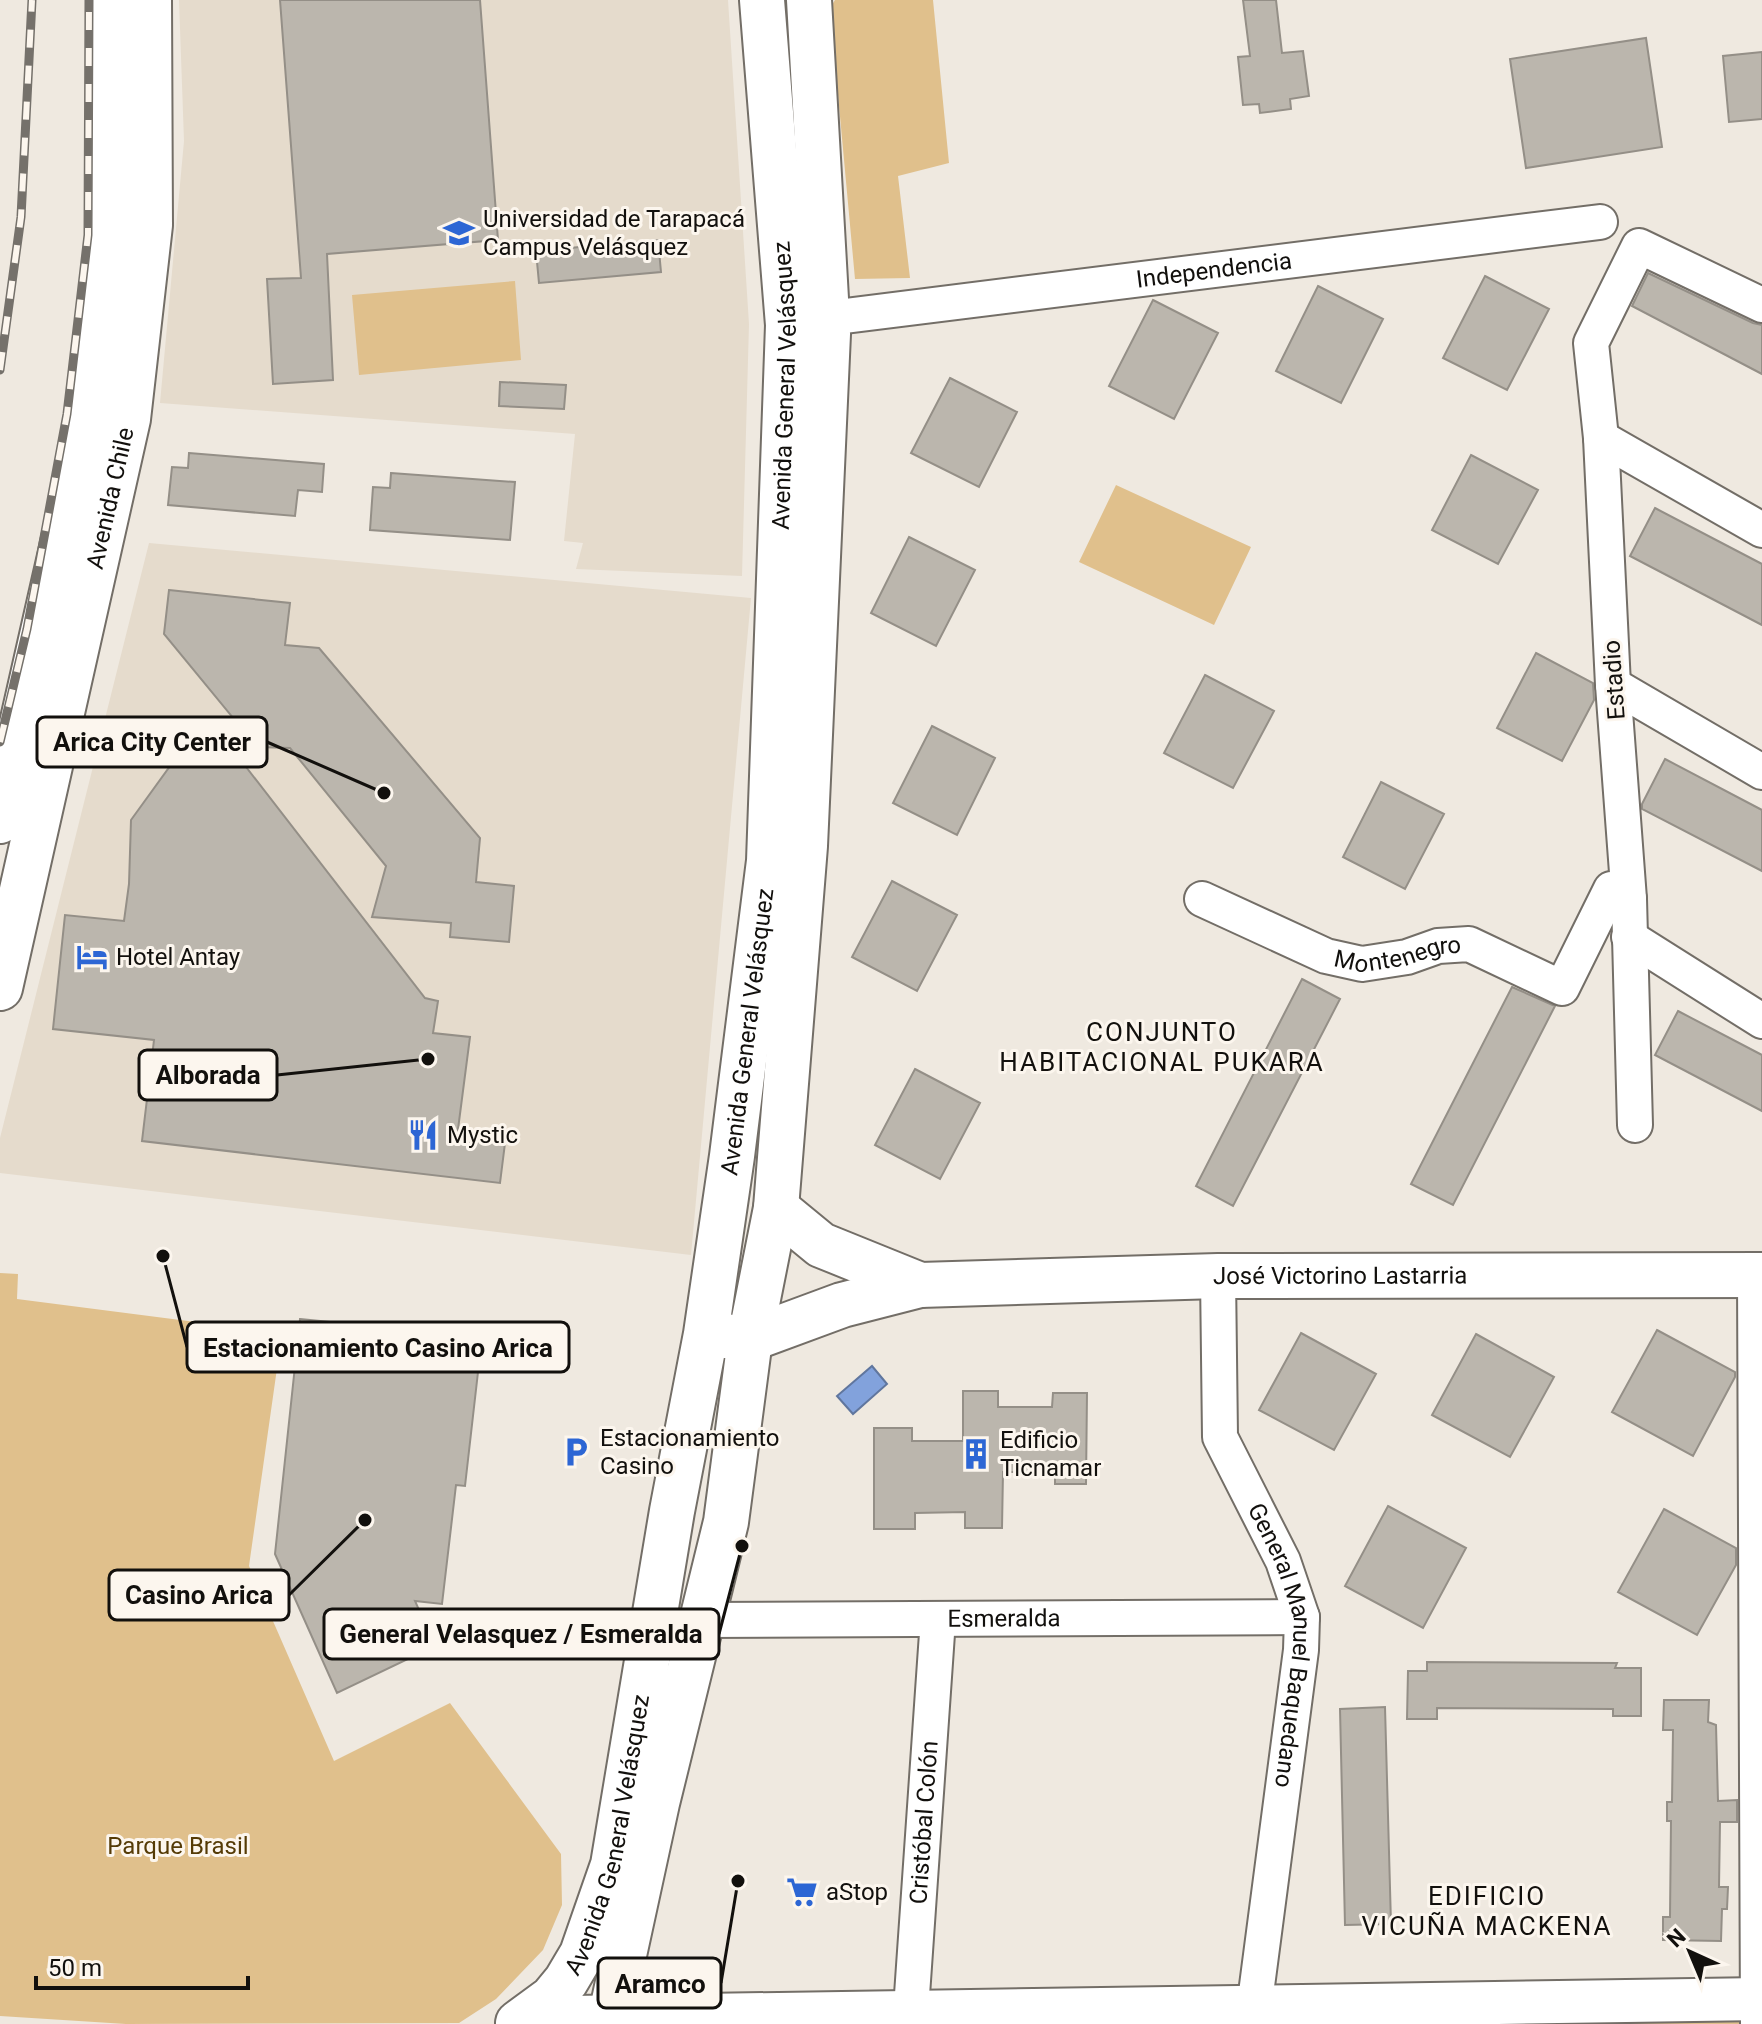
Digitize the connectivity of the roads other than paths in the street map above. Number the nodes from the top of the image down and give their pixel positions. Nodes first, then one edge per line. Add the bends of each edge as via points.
1 (113, 0) edge
2 (149, 0) edge
3 (762, 0) edge
4 (809, 0) edge
5 (1600, 222) dead end
6 (127, 258) junction
7 (1762, 305) edge
8 (829, 318) junction
9 (1601, 438) junction
10 (1762, 530) edge
11 (1613, 685) junction
12 (1762, 772) edge
13 (0, 821) edge
14 (1202, 899) dead end
15 (1629, 899) junction
16 (1629, 937) junction
17 (0, 988) edge
18 (1762, 1021) edge
19 (1635, 1125) dead end
20 (776, 1208) junction
21 (1758, 1275) edge
22 (1218, 1276) junction
23 (920, 1285) junction
24 (706, 1334) junction
25 (750, 1339) junction
26 (1302, 1617) junction
27 (938, 1619) junction
28 (704, 1620) junction
29 (1759, 2007) edge
30 (1253, 2015) edge
31 (911, 2018) edge
32 (594, 2020) edge
33 (518, 2024) edge

1 - 6 main road, Avenida Chile via 111,230
2 - 6 main road, Avenida Chile via 150,225
3 - 24 main road, Avenida General Velásquez via 788,325 769,861
4 - 8 main road, Avenida General Velásquez
5 - 8 street, Independencia
6 - 13 main road, Avenida Chile
6 - 17 main road, Avenida Chile via 128,419
7 - 9 street, Estadio via 1639,246 1591,343
8 - 20 main road, Avenida General Velásquez via 805,846
9 - 10 street
9 - 11 street, Estadio
11 - 12 street
11 - 15 street, Estadio
14 - 15 street, Montenegro via 1326,956 1362,964 1469,944 1562,988 1611,889
15 - 16 street, Estadio
16 - 18 street
16 - 19 street, Estadio
20 - 23 main road, José Victorino Lastarria via 821,1245
20 - 25 main road, Avenida General Velásquez
21 - 22 main road, José Victorino Lastarria
21 - 29 street
22 - 23 main road, José Victorino Lastarria
22 - 26 street, General Manuel Baquedano via 1220,1437 1283,1561
23 - 25 main road, José Victorino Lastarria via 842,1305
24 - 25 main road, José Victorino Lastarria
24 - 33 main road, Avenida General Velásquez via 613,1865 582,1954 566,1981
25 - 28 main road, Avenida General Velásquez via 726,1522
26 - 27 street, Esmeralda
26 - 30 street, General Manuel Baquedano
27 - 28 street, Esmeralda
27 - 31 street, Cristóbal Colón
28 - 32 main road, Avenida General Velásquez
29 - 30 street
30 - 31 street
31 - 32 street
32 - 33 main road via 547,2012

